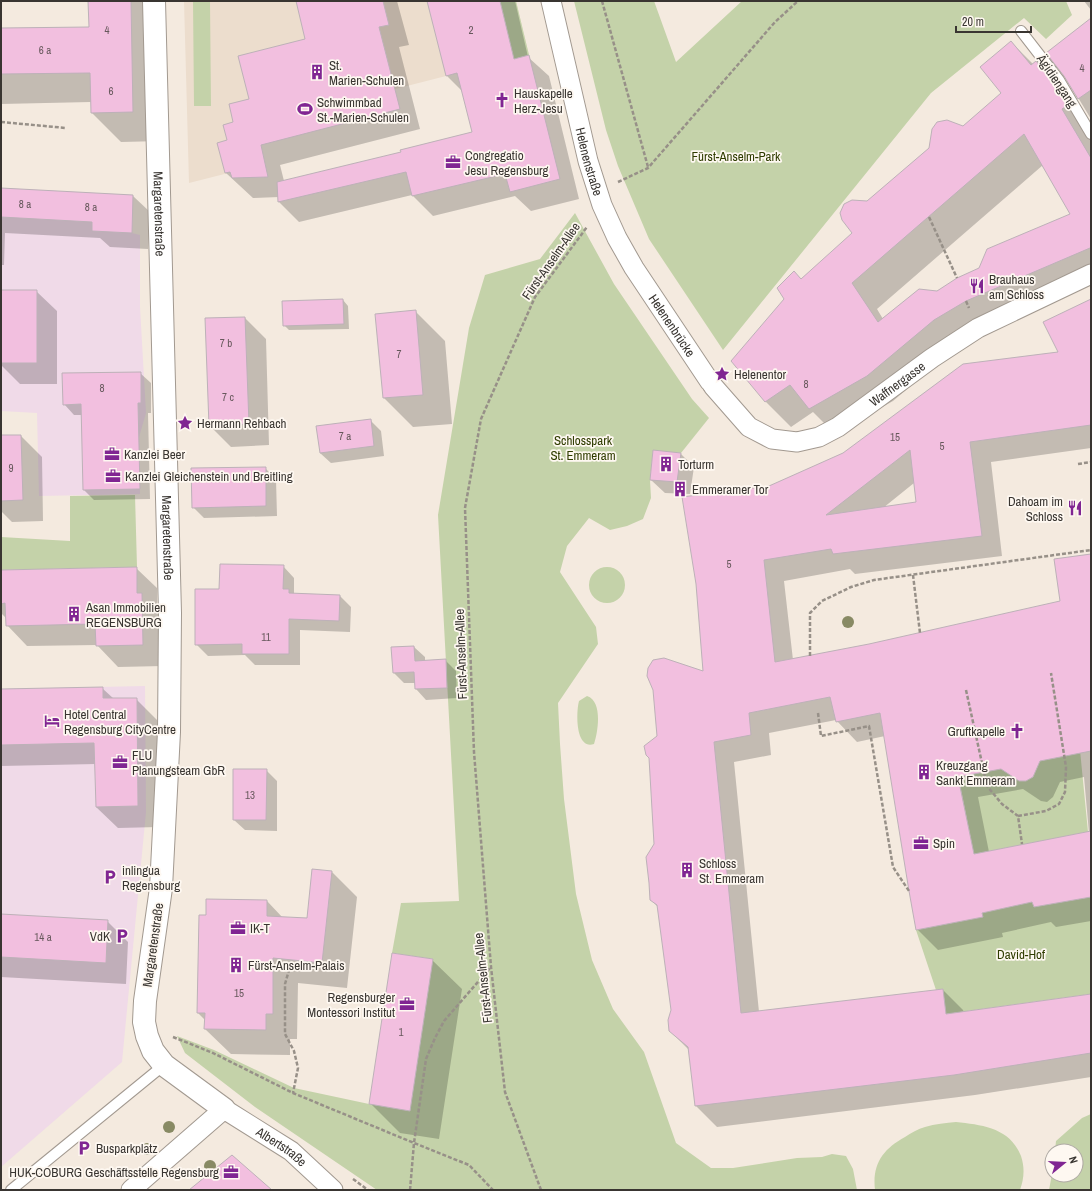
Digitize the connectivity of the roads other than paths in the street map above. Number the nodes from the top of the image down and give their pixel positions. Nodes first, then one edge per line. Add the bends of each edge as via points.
1 (154, 1) edge
2 (551, 1) edge
3 (1021, 31) dead end
4 (1090, 129) edge
5 (634, 268) joint
6 (1091, 274) edge
7 (711, 384) joint
8 (164, 1065) junction
9 (224, 1109) junction
10 (12, 1190) edge
11 (132, 1190) edge
12 (334, 1190) edge

1 - 8 street, Margaretenstraße via 170,613 169,732 161,888 144,1001 144,1022 147,1036
2 - 5 street, Helenenstraße via 588,162 602,205
3 - 4 lane, Ägidiengang via 1060,80
5 - 7 street, Helenenbrücke
6 - 7 street, Waffnergasse via 978,328 932,358 838,427 819,437 797,442 772,439 749,427
8 - 9 street, Margaretenstraße
8 - 10 lane
9 - 11 street
9 - 12 street, Albertstraße via 291,1151

